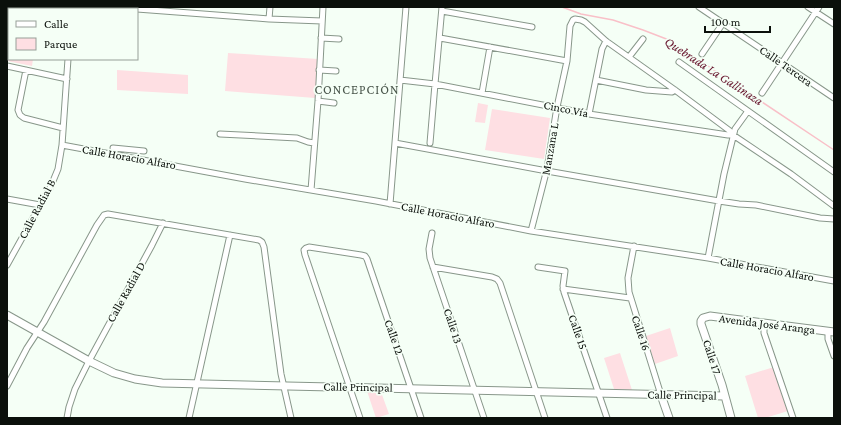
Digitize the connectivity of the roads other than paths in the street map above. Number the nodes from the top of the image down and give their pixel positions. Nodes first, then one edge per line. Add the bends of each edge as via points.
1 (94, 7) edge
2 (270, 7) edge
3 (323, 7) edge
4 (406, 7) edge
5 (699, 7) edge
6 (808, 7) edge
7 (819, 7) edge
8 (114, 8) edge
9 (138, 9) edge
10 (176, 9) edge
11 (442, 9) edge
12 (815, 12) junction
13 (269, 19) junction
14 (322, 21) junction
15 (723, 23) junction
16 (834, 24) edge
17 (532, 27) dead end
18 (321, 38) junction
19 (440, 38) junction
20 (340, 39) dead end
21 (643, 39) dead end
22 (606, 41) junction
23 (490, 47) junction
24 (702, 54) dead end
25 (629, 57) junction
26 (68, 60) edge
27 (567, 61) junction
28 (680, 62) dead end
29 (781, 63) junction
30 (7, 66) edge
31 (26, 70) junction
32 (319, 70) junction
33 (336, 71) dead end
34 (67, 79) junction
35 (400, 80) junction
36 (596, 80) junction
37 (435, 84) junction
38 (675, 90) junction
39 (482, 93) junction
40 (762, 93) dead end
41 (834, 98) edge
42 (318, 101) junction
43 (334, 103) dead end
44 (557, 107) junction
45 (748, 111) junction
46 (589, 114) junction
47 (63, 128) junction
48 (220, 134) dead end
49 (733, 135) junction
50 (314, 143) junction
51 (395, 143) junction
52 (430, 143) dead end
53 (62, 145) junction
54 (144, 151) dead end
55 (118, 155) junction
56 (547, 168) junction
57 (834, 172) edge
58 (311, 190) junction
59 (7, 199) edge
60 (719, 201) junction
61 (390, 204) junction
62 (40, 205) junction
63 (834, 206) edge
64 (834, 219) edge
65 (163, 223) junction
66 (531, 230) junction
67 (432, 233) dead end
68 (230, 235) junction
69 (634, 246) junction
70 (708, 258) junction
71 (7, 265) edge
72 (433, 267) junction
73 (538, 267) dead end
74 (834, 281) edge
75 (564, 289) junction
76 (630, 298) junction
77 (7, 315) edge
78 (702, 320) joint
79 (764, 323) junction
80 (37, 332) junction
81 (831, 332) edge
82 (834, 356) edge
83 (89, 361) junction
84 (197, 384) junction
85 (284, 385) junction
86 (7, 386) edge
87 (350, 387) junction
88 (411, 388) junction
89 (475, 390) junction
90 (536, 391) junction
91 (599, 394) junction
92 (661, 395) junction
93 (724, 396) junction
94 (67, 418) edge
95 (189, 418) edge
96 (291, 418) edge
97 (360, 418) edge
98 (421, 418) edge
99 (484, 418) edge
100 (545, 418) edge
101 (607, 418) edge
102 (669, 418) edge
103 (731, 418) edge
104 (793, 418) edge

1 - 8 street
2 - 13 street
3 - 14 street
4 - 35 street
5 - 15 street, Calle Tercera
6 - 12 street
7 - 12 street
9 - 10 street
10 - 13 street
11 - 17 street
11 - 19 street
12 - 16 street
12 - 29 street
13 - 14 street
14 - 18 street
15 - 24 street
15 - 29 street, Calle Tercera
18 - 20 street
18 - 32 street
19 - 23 street
19 - 37 street
21 - 25 street
22 - 25 street
22 - 27 street, Manzana L via 585,22 573,20 570,26
22 - 36 street
23 - 27 street
23 - 39 street
25 - 38 street
26 - 34 street, Calle Radial B
27 - 44 street, Manzana L
28 - 45 street
29 - 40 street
29 - 41 street, Calle Tercera
30 - 31 street
31 - 34 street
31 - 47 street via 18,110 20,115
32 - 33 street
32 - 42 street
34 - 47 street, Calle Radial B
35 - 37 street, Cinco Vía
35 - 51 street
36 - 38 street via 646,90
36 - 46 street
37 - 39 street, Cinco Vía
37 - 52 street
38 - 49 street
39 - 44 street, Cinco Vía
42 - 43 street
42 - 50 street
44 - 46 street, Cinco Vía
44 - 56 street, Manzana L
45 - 49 street
45 - 57 street
46 - 49 street, Cinco Vía
47 - 53 street, Calle Radial B
48 - 50 street via 297,138
49 - 60 street
49 - 63 street
50 - 58 street
51 - 56 street
51 - 61 street
53 - 55 street, Calle Horacio Alfaro
53 - 62 street, Calle Radial B via 58,169
54 - 55 street via 116,148
55 - 58 street, Calle Horacio Alfaro
56 - 60 street
56 - 66 street, Manzana L
58 - 61 street, Calle Horacio Alfaro
59 - 62 street
60 - 64 street
60 - 70 street
61 - 66 street, Calle Horacio Alfaro
62 - 71 street, Calle Radial B
65 - 68 street
65 - 80 street via 104,215
65 - 83 street, Calle Radial D
66 - 69 street, Calle Horacio Alfaro
67 - 72 street, Calle 13 via 429,254
68 - 84 street
68 - 85 street via 259,240 264,247
69 - 70 street, Calle Horacio Alfaro
69 - 76 street, Calle 16 via 628,278
70 - 74 street, Calle Horacio Alfaro
72 - 89 street, Calle 13
72 - 90 street via 497,279
73 - 75 street, Calle 15 via 565,271
75 - 76 street
75 - 91 street, Calle 15
76 - 92 street, Calle 16
77 - 80 street, Calle Principal
78 - 79 street, Avenida José Aranga via 710,316
78 - 93 street, Calle 17 via 701,324
79 - 81 street, Avenida José Aranga
79 - 104 street via 764,333
80 - 83 street, Calle Principal
80 - 86 street
81 - 82 street via 828,339
83 - 84 street, Calle Principal via 114,373 135,379
83 - 94 street, Calle Radial D via 72,395
84 - 85 street, Calle Principal
84 - 95 street
85 - 87 street, Calle Principal
85 - 96 street
87 - 88 street, Calle Principal
87 - 88 street, Calle 12 via 305,255 304,251 309,247 365,256
87 - 97 street
88 - 89 street, Calle Principal
88 - 98 street, Calle 12
89 - 90 street, Calle Principal
89 - 99 street, Calle 13
90 - 91 street, Calle Principal
90 - 100 street
91 - 92 street, Calle Principal
91 - 101 street, Calle 15
92 - 93 street, Calle Principal
92 - 102 street, Calle 16
93 - 103 street, Calle 17

